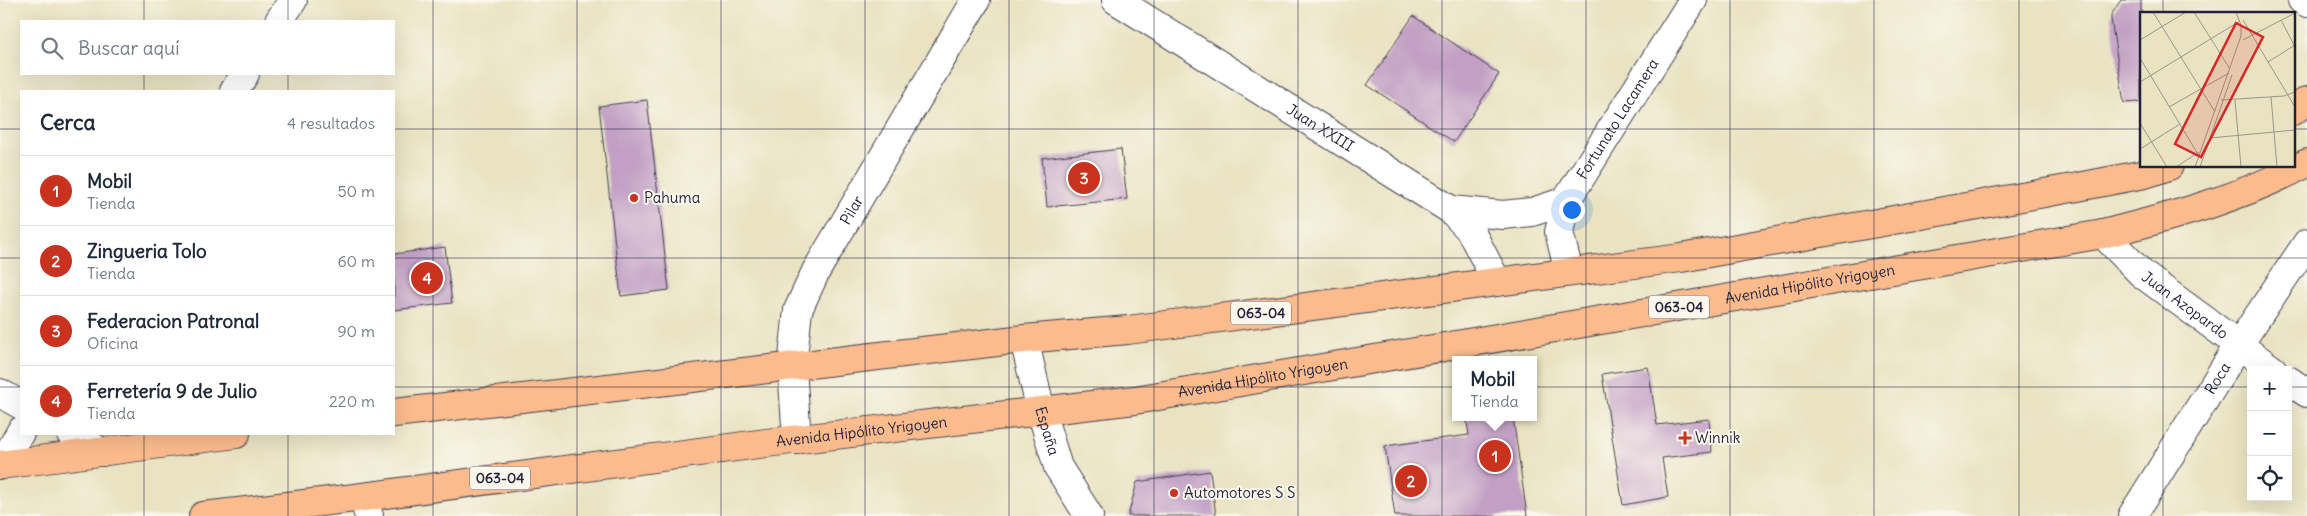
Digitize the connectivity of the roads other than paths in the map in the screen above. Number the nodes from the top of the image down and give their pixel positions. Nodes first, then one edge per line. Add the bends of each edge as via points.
1 (293, 0) edge
2 (976, 0) edge
3 (1116, 0) edge
4 (1693, 0) edge
5 (2302, 0) edge
6 (2307, 3) edge
7 (280, 20) edge
8 (244, 75) edge
9 (235, 90) edge
10 (2307, 101) edge
11 (2294, 109) edge
12 (2307, 163) edge
13 (2163, 168) edge
14 (1566, 201) junction
15 (1451, 210) junction
16 (2103, 234) junction
17 (2307, 243) edge
18 (1569, 272) junction
19 (1497, 282) junction
20 (1024, 339) junction
21 (2238, 346) junction
22 (792, 366) junction
23 (2267, 366) edge
24 (2292, 383) edge
25 (2307, 392) edge
26 (0, 393) edge
27 (20, 404) edge
28 (395, 412) edge
29 (1041, 412) junction
30 (20, 433) edge
31 (73, 435) edge
32 (229, 435) edge
33 (798, 440) junction
34 (102, 452) junction
35 (1, 465) edge
36 (366, 507) edge
37 (203, 516) edge
38 (1089, 516) edge
39 (2132, 516) edge

1 - 7 street
2 - 22 street, Pilar via 816,272 798,310
3 - 15 street, Juan XXIII
4 - 14 street, Fortunato Lacamera
5 - 6 street
8 - 9 street
10 - 11 main road
12 - 16 main road, Avenida Hipólito Yrigoyen / 063-04 via 2249,192 2186,213
13 - 18 main road, 063-04 via 2078,188 1701,254
14 - 15 street via 1532,212 1503,215
14 - 18 street, Fortunato Lacamera via 1559,232
15 - 19 street, Juan XXIII via 1470,230
16 - 21 street, Juan Azopardo via 2142,274
16 - 29 main road, Avenida Hipólito Yrigoyen / 063-04 via 1135,400
17 - 21 street, Roca
18 - 19 main road, 063-04
19 - 20 main road, 063-04 via 1128,330
20 - 22 main road, 063-04
20 - 29 street, España
21 - 23 street, Juan Azopardo
21 - 39 street, Roca
22 - 28 main road, 063-04
22 - 33 street, Pilar
24 - 25 street
26 - 27 street
29 - 33 main road, Avenida Hipólito Yrigoyen / 063-04
29 - 38 street, España via 1058,467
30 - 35 street
31 - 34 street
32 - 34 main road
33 - 36 main road, Avenida Hipólito Yrigoyen / 063-04
34 - 35 main road
36 - 37 main road, Avenida Hipólito Yrigoyen / 063-04

